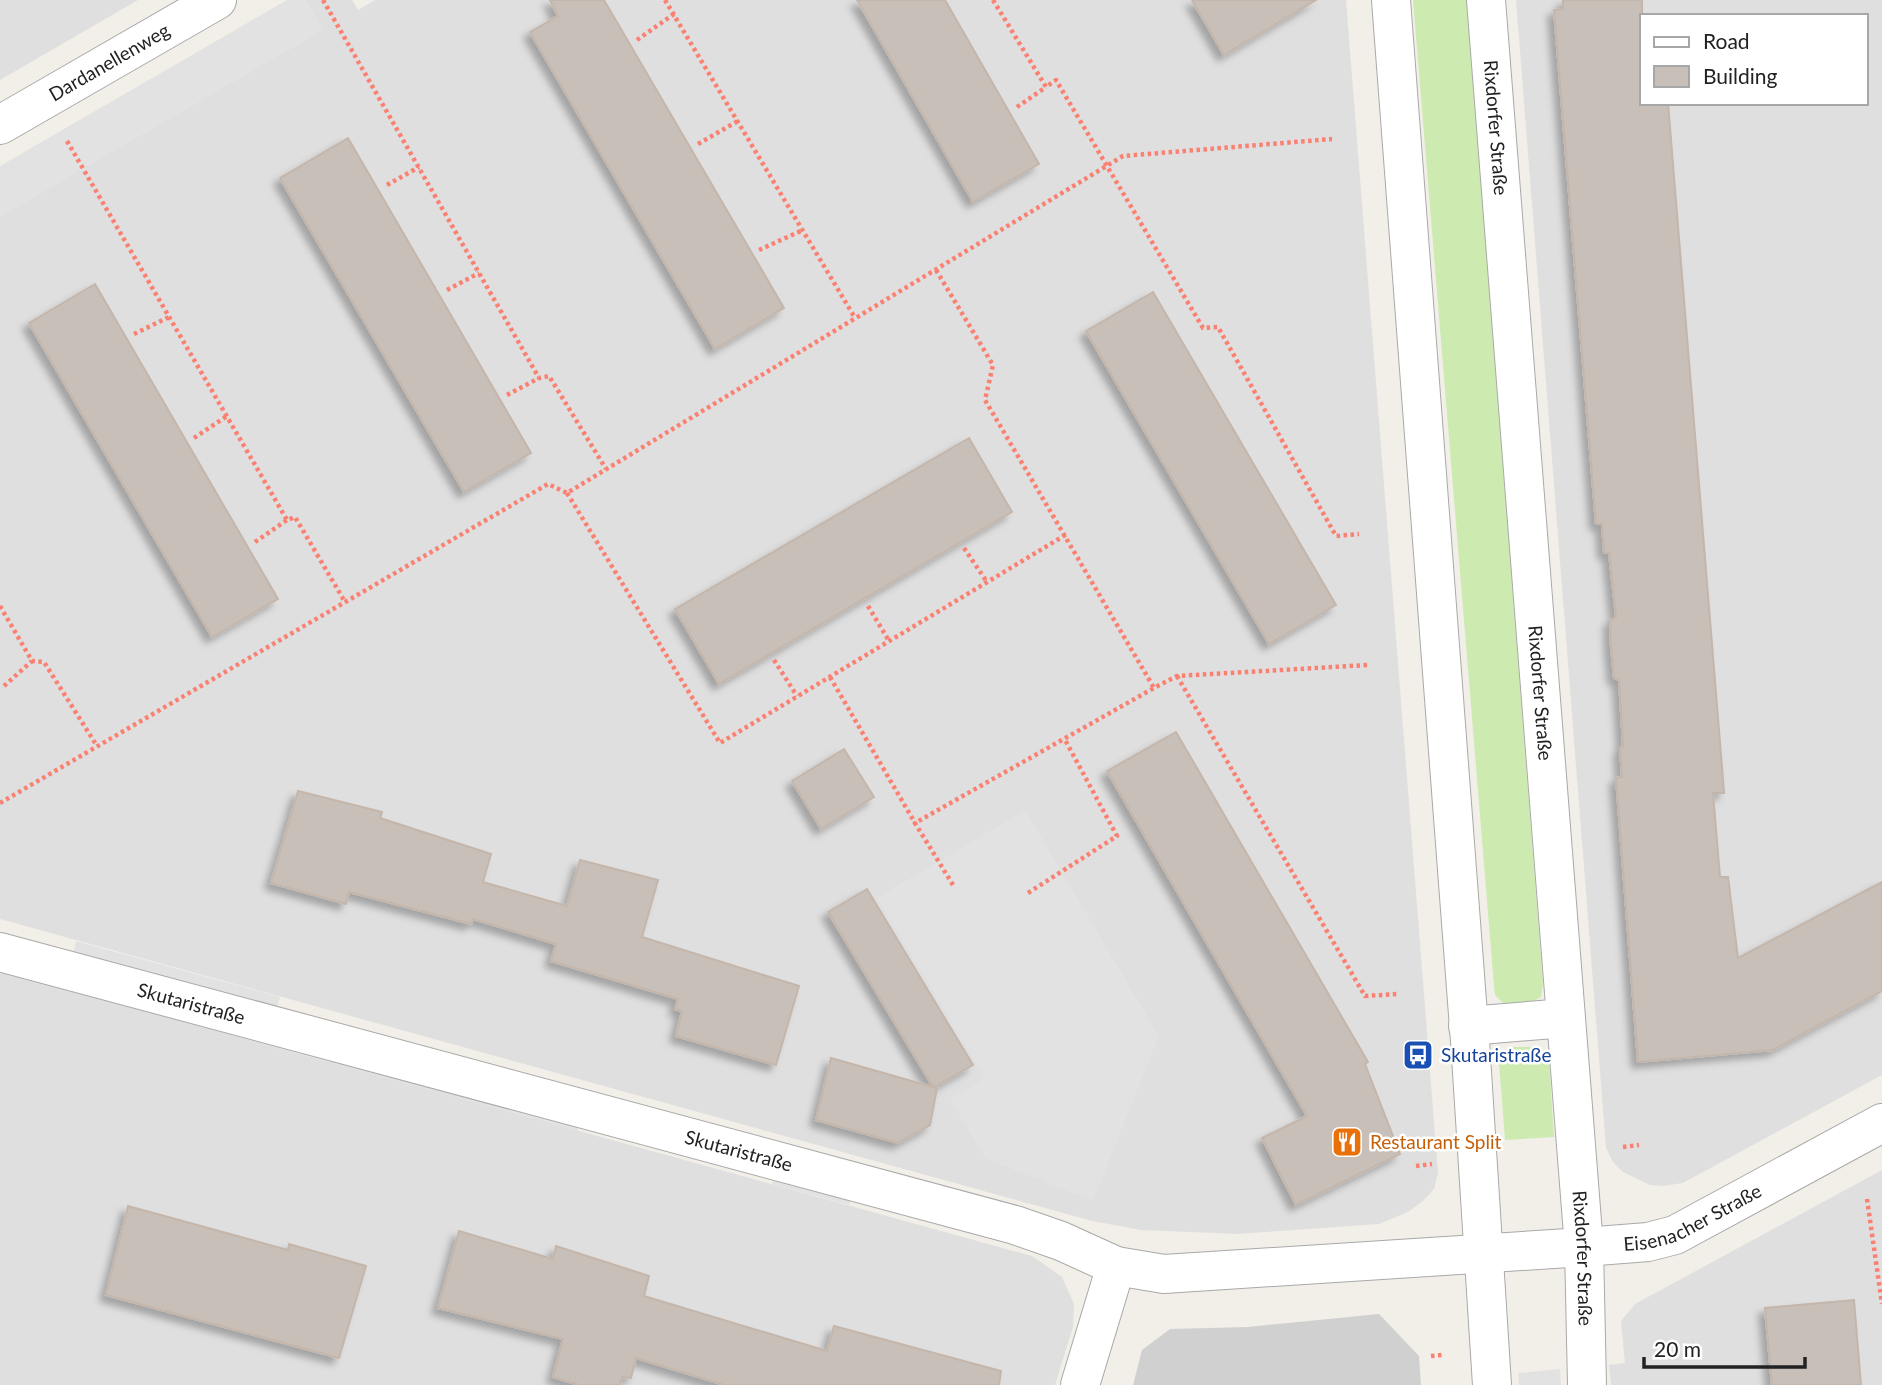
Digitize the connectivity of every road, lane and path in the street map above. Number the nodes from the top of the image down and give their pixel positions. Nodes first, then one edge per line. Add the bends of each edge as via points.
1 (217, 0) edge
2 (323, 0) edge
3 (665, 0) edge
4 (993, 0) edge
5 (1391, 0) edge
6 (1486, 0) edge
7 (674, 14) junction
8 (637, 40) dead end
9 (1046, 87) junction
10 (43, 100) junction
11 (1017, 107) dead end
12 (738, 121) junction
13 (0, 125) edge
14 (1332, 139) dead end
15 (698, 144) dead end
16 (419, 167) junction
17 (1105, 167) junction
18 (387, 185) dead end
19 (803, 230) junction
20 (759, 250) dead end
21 (936, 270) junction
22 (479, 273) junction
23 (447, 290) dead end
24 (169, 317) junction
25 (855, 318) junction
26 (134, 334) dead end
27 (539, 378) junction
28 (507, 395) dead end
29 (227, 416) junction
30 (194, 438) dead end
31 (606, 469) junction
32 (567, 493) junction
33 (287, 520) junction
34 (1067, 534) junction
35 (1359, 534) dead end
36 (255, 542) dead end
37 (964, 548) dead end
38 (986, 582) junction
39 (345, 602) junction
40 (0, 606) edge
41 (868, 606) dead end
42 (889, 641) junction
43 (774, 660) dead end
44 (32, 661) junction
45 (1368, 665) dead end
46 (1177, 676) junction
47 (830, 677) junction
48 (4, 686) dead end
49 (1154, 688) junction
50 (797, 696) junction
51 (1064, 738) junction
52 (97, 746) junction
53 (0, 803) edge
54 (915, 823) junction
55 (953, 885) dead end
56 (1028, 893) dead end
57 (0, 952) edge
58 (1398, 994) dead end
59 (1565, 1018) junction
60 (1468, 1026) junction
61 (1882, 1123) edge
62 (1867, 1199) dead end
63 (1584, 1247) junction
64 (1483, 1254) junction
65 (1116, 1266) junction
66 (1882, 1304) edge
67 (1080, 1385) edge
68 (1492, 1385) edge
69 (1587, 1385) edge

1 - 10 street, Dardanellenweg
2 - 16 path
3 - 7 path
4 - 9 path
5 - 60 street
6 - 59 street, Rixdorfer Straße
7 - 8 path
7 - 12 path
9 - 11 path
9 - 17 path via 1056,80
10 - 13 street, Dardanellenweg
10 - 24 path
12 - 15 path
12 - 19 path
14 - 17 path via 1123,156
16 - 18 path
16 - 22 path
17 - 21 path
17 - 35 path via 1203,328 1218,327 1336,536
19 - 20 path
19 - 25 path
21 - 25 path
21 - 34 path via 993,365 985,400
22 - 23 path
22 - 27 path
24 - 26 path
24 - 29 path
25 - 31 path
27 - 28 path
27 - 31 path via 549,376
29 - 30 path
29 - 33 path
31 - 32 path
32 - 39 path via 548,484
32 - 50 path via 720,743
33 - 36 path
33 - 39 path via 295,517
34 - 38 path
34 - 49 path
37 - 38 path
38 - 42 path
39 - 52 path
40 - 44 path
41 - 42 path
42 - 47 path
43 - 50 path
44 - 48 path
44 - 52 path via 44,662
45 - 46 path
46 - 49 path
46 - 58 path via 1365,996
47 - 50 path
47 - 54 path
49 - 51 path
51 - 54 path
51 - 56 path via 1117,835
52 - 53 path
54 - 55 path
57 - 65 street, Skutaristraße via 1015,1225
59 - 60 street
59 - 63 street, Rixdorfer Straße
60 - 64 street
61 - 63 street, Eisenacher Straße via 1675,1235
62 - 66 path
63 - 64 street, Eisenacher Straße
63 - 69 street, Rixdorfer Straße
64 - 65 street, Skutaristraße via 1164,1274
64 - 68 street
65 - 67 street

